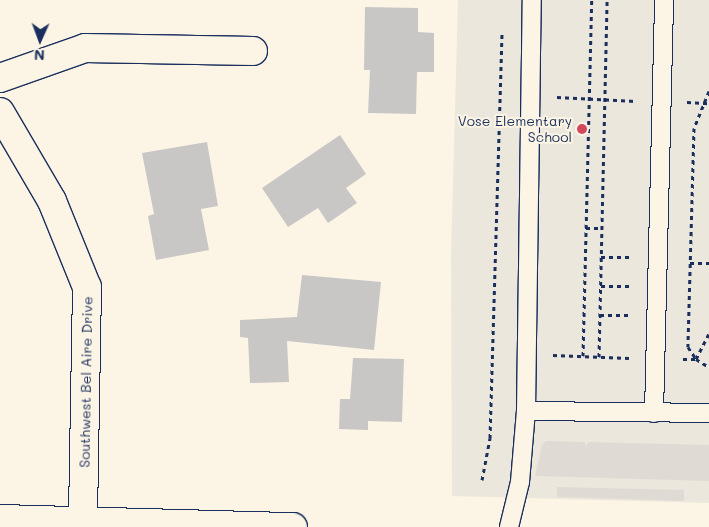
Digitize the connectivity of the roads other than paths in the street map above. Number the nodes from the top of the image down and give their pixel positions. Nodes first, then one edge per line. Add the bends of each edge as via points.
1 (532, 0) edge
2 (664, 0) edge
3 (253, 51) dead end
4 (0, 78) edge
5 (0, 112) edge
6 (526, 411) junction
7 (654, 412) junction
8 (709, 413) edge
9 (0, 519) edge
10 (83, 522) junction
11 (293, 527) edge
12 (509, 527) edge

1 - 6 lane
2 - 7 lane
3 - 4 street via 85,48
5 - 10 street, Southwest Bel Aire Drive via 52,201 88,287
6 - 7 lane
6 - 12 lane via 520,482
7 - 8 lane
9 - 10 street
10 - 11 street

